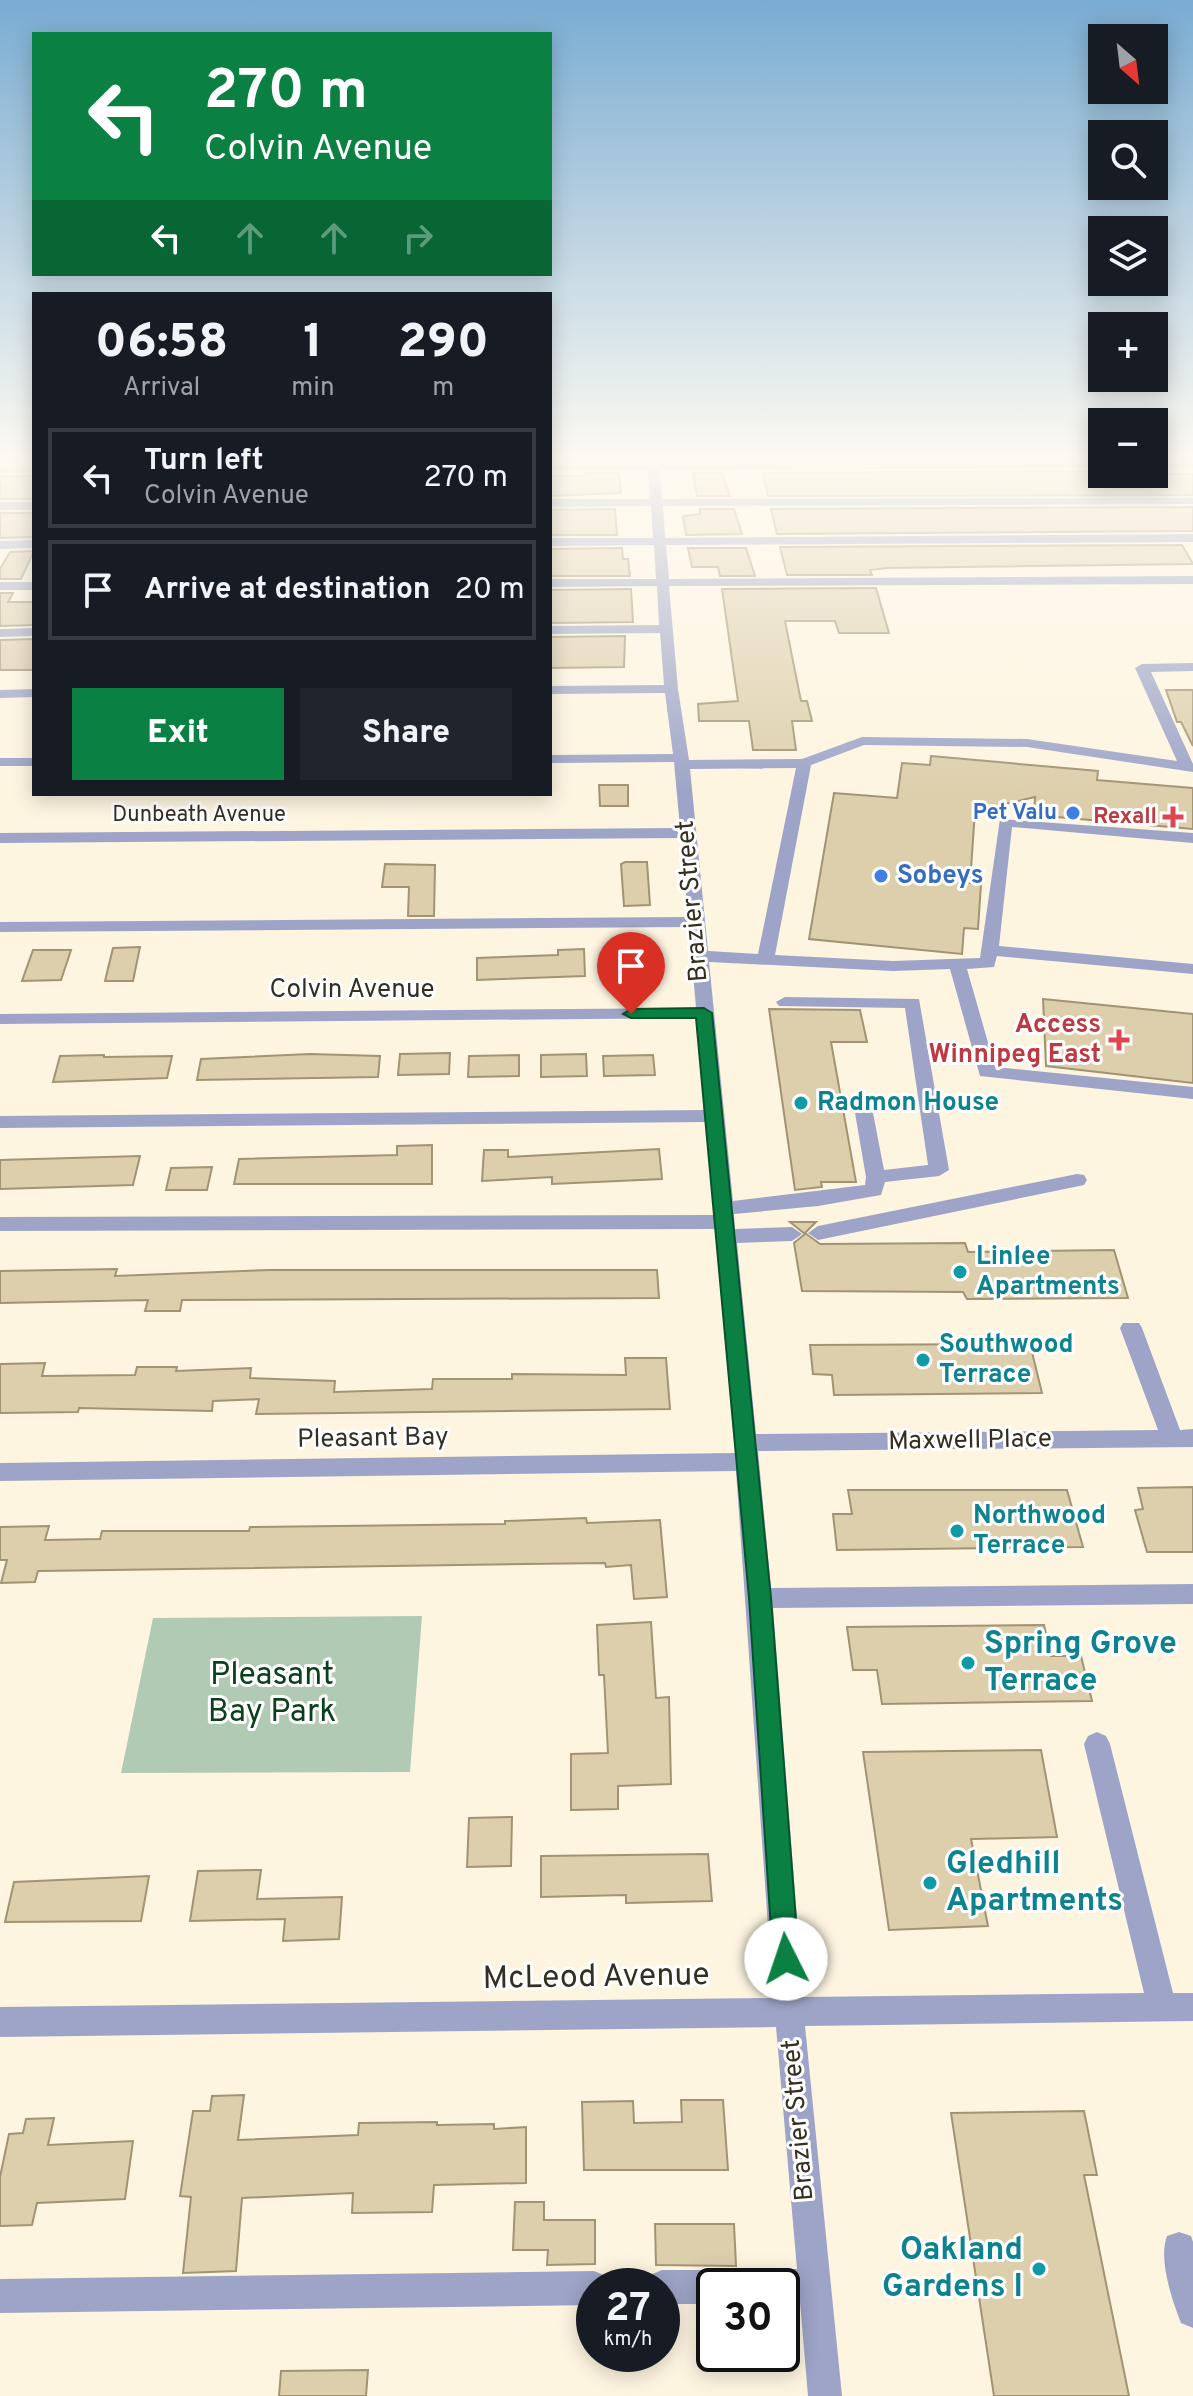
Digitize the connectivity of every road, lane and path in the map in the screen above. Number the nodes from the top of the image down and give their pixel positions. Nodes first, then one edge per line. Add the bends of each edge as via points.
1 (661, 570) edge
2 (1193, 580) edge
3 (552, 583) edge
4 (662, 583) junction
5 (0, 586) edge
6 (32, 586) edge
7 (667, 629) junction
8 (552, 630) edge
9 (32, 632) edge
10 (0, 633) edge
11 (1193, 667) edge
12 (671, 689) junction
13 (552, 690) edge
14 (32, 693) edge
15 (0, 694) edge
16 (552, 759) edge
17 (0, 762) edge
18 (32, 762) edge
19 (681, 762) junction
20 (804, 763) junction
21 (1190, 768) edge
22 (687, 833) junction
23 (0, 838) edge
24 (1193, 838) edge
25 (695, 922) junction
26 (0, 927) edge
27 (989, 950) junction
28 (699, 956) junction
29 (766, 958) junction
30 (958, 966) junction
31 (1193, 969) edge
32 (785, 1002) dead end
33 (704, 1013) junction
34 (0, 1019) edge
35 (1193, 1093) edge
36 (864, 1113) dead end
37 (714, 1116) junction
38 (0, 1122) edge
39 (876, 1177) junction
40 (1077, 1180) dead end
41 (725, 1222) junction
42 (0, 1224) edge
43 (818, 1233) dead end
44 (792, 1234) dead end
45 (1131, 1328) dead end
46 (1183, 1438) edge
47 (747, 1452) junction
48 (0, 1472) edge
49 (1193, 1594) edge
50 (760, 1598) junction
51 (1097, 1744) dead end
52 (1193, 2007) edge
53 (1162, 2008) junction
54 (789, 2011) junction
55 (0, 2022) edge
56 (1179, 2248) dead end
57 (800, 2285) edge
58 (815, 2285) junction
59 (576, 2288) edge
60 (0, 2296) edge
61 (1193, 2311) edge
62 (825, 2396) edge

1 - 4 street, Brazier Street
2 - 4 street
3 - 4 street
4 - 7 street, Brazier Street
5 - 6 street
7 - 8 street
7 - 12 street, Brazier Street
9 - 10 street
11 - 21 street via 1142,668
12 - 13 street
12 - 19 street, Brazier Street
14 - 15 street
16 - 19 street
17 - 18 street
19 - 20 street
19 - 22 street, Brazier Street
20 - 21 street via 862,741 1027,743
20 - 29 street
22 - 23 street, Dunbeath Avenue
22 - 25 street, Brazier Street
24 - 27 street via 1005,822
25 - 26 street
25 - 28 street, Brazier Street
27 - 30 street via 988,963
27 - 31 street
28 - 29 street
28 - 33 street, Brazier Street
29 - 30 street
30 - 35 street via 987,1072
32 - 39 street via 913,1003 939,1170
33 - 34 street, Colvin Avenue
33 - 37 street, Brazier Street
36 - 39 street
37 - 38 street
37 - 41 street, Brazier Street
39 - 41 street via 874,1190
40 - 43 street
41 - 42 street
41 - 44 street
41 - 47 street, Brazier Street
45 - 46 street
46 - 47 street, Maxwell Place
47 - 48 street, Pleasant Bay
47 - 50 street, Brazier Street
49 - 50 street
50 - 54 street, Brazier Street
51 - 53 street
52 - 53 street, McLeod Avenue
53 - 54 street, McLeod Avenue
54 - 55 street, McLeod Avenue
54 - 58 street, Brazier Street
56 - 61 street
57 - 58 street
58 - 62 street, Brazier Street
59 - 60 street

